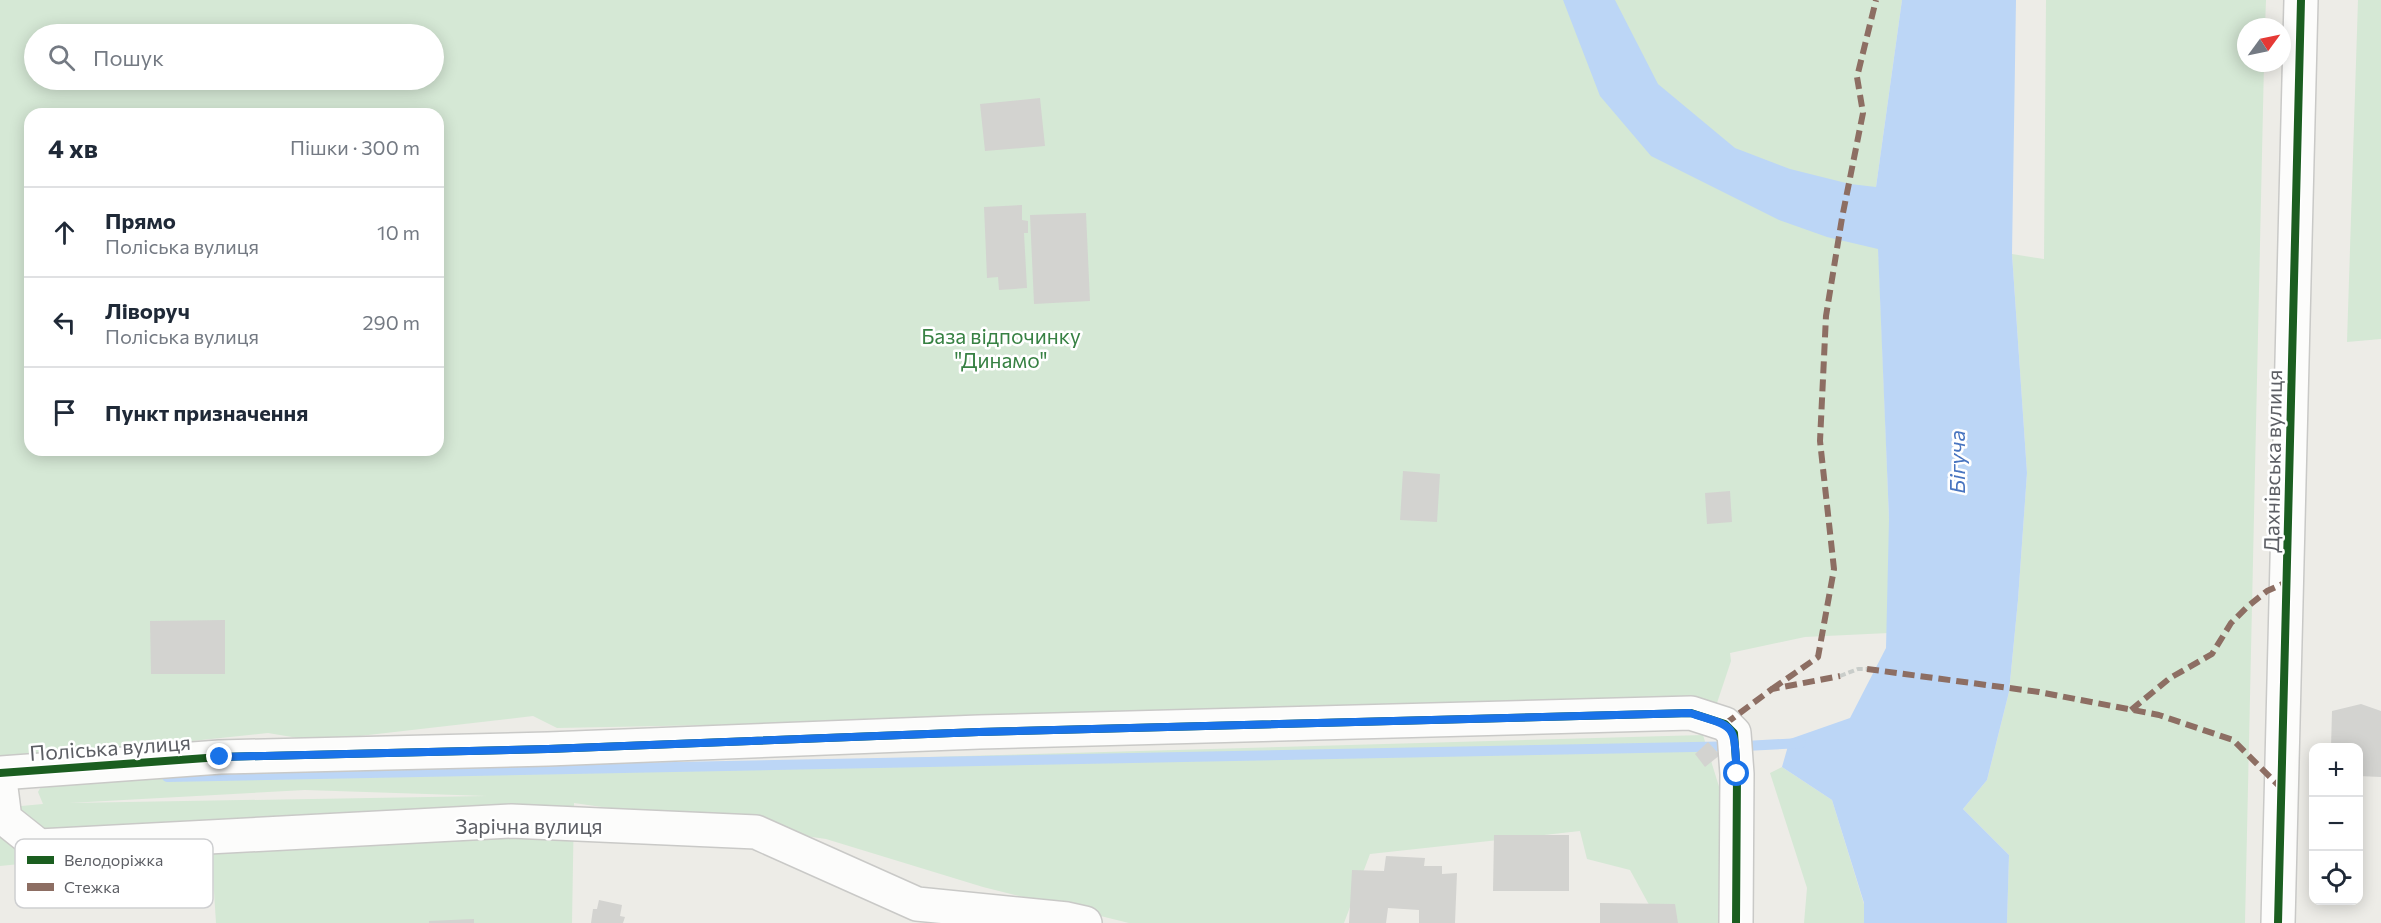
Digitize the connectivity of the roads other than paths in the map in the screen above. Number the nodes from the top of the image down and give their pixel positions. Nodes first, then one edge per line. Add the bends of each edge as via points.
1 (2301, 0) edge
2 (0, 773) edge
3 (0, 780) edge
4 (30, 839) edge
5 (171, 839) edge
6 (1085, 923) edge
7 (1736, 923) edge
8 (2278, 923) edge

1 - 8 street, Дахнівська вулиця
2 - 7 street, Поліська вулиця via 220,757 1690,713 1725,724 1734,734
3 - 4 street, Зарічна вулиця via 5,819
5 - 6 street, Зарічна вулиця via 511,821 756,832 918,904

